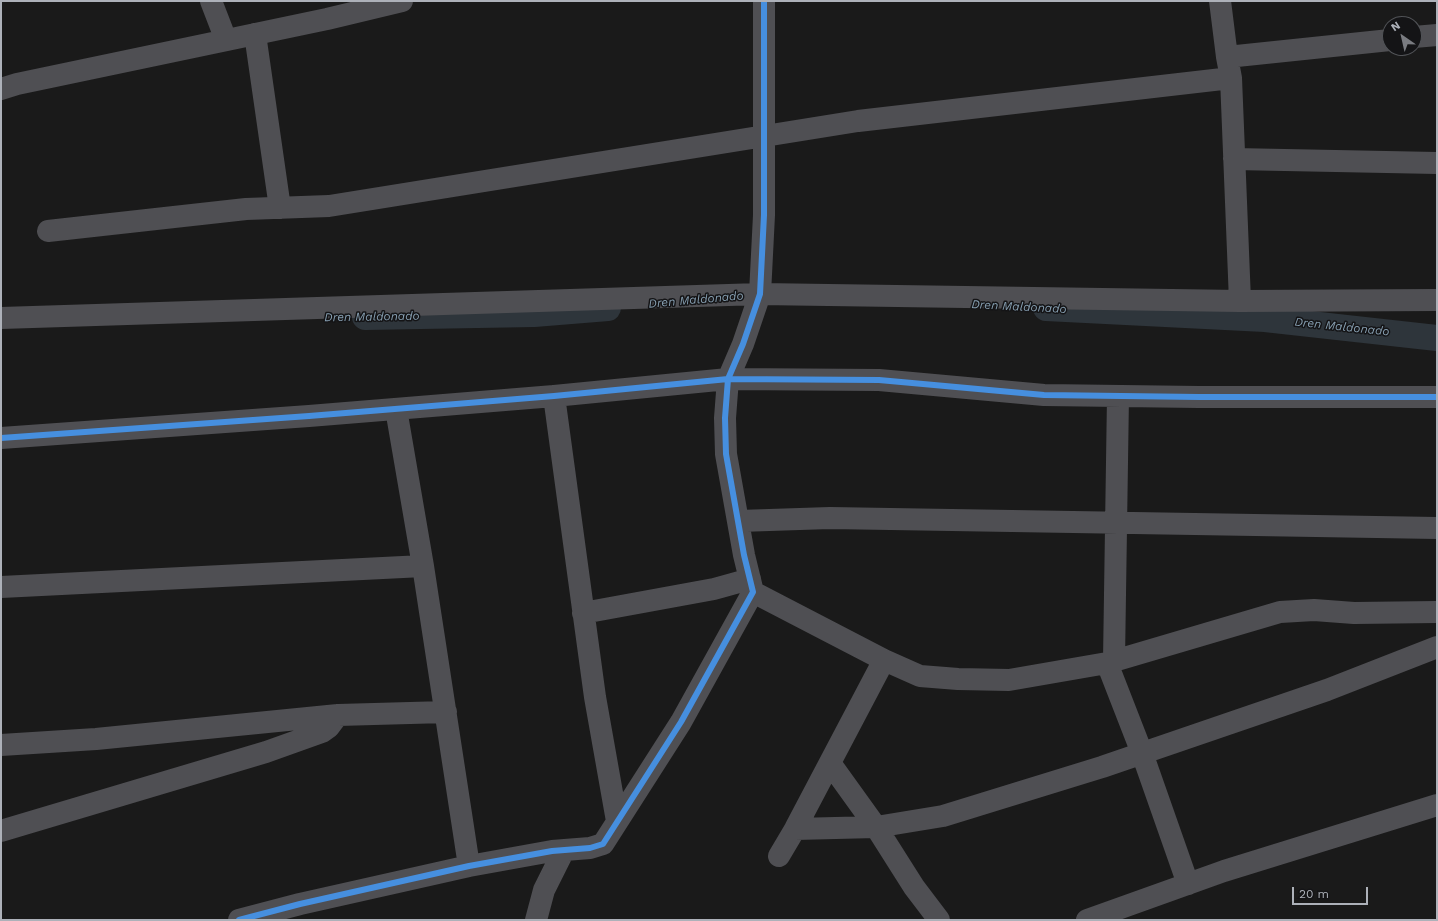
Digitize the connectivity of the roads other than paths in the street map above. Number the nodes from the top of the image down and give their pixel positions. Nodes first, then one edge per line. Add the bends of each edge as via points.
1 (211, 1) edge
2 (402, 1) edge
3 (764, 1) edge
4 (1220, 1) edge
5 (254, 34) junction
6 (1437, 35) edge
7 (1422, 36) edge
8 (226, 40) junction
9 (1382, 41) edge
10 (1229, 67) junction
11 (1, 89) edge
12 (765, 137) junction
13 (1234, 159) junction
14 (1437, 163) edge
15 (280, 208) junction
16 (48, 232) dead end
17 (760, 294) junction
18 (1437, 300) edge
19 (1240, 301) junction
20 (1, 318) edge
21 (728, 379) junction
22 (554, 396) junction
23 (1118, 396) junction
24 (1437, 398) edge
25 (396, 409) junction
26 (1, 438) edge
27 (739, 521) junction
28 (1116, 523) junction
29 (1437, 528) edge
30 (423, 566) junction
31 (751, 585) junction
32 (1, 587) edge
33 (1437, 612) edge
34 (583, 613) junction
35 (1437, 647) edge
36 (884, 660) junction
37 (1111, 662) junction
38 (446, 712) junction
39 (338, 715) junction
40 (1, 744) edge
41 (1142, 753) junction
42 (830, 763) junction
43 (1437, 805) edge
44 (617, 821) junction
45 (876, 827) junction
46 (795, 829) junction
47 (1, 831) edge
48 (564, 850) junction
49 (779, 856) dead end
50 (469, 866) junction
51 (1188, 884) junction
52 (249, 919) edge
53 (536, 920) edge
54 (939, 920) edge
55 (1087, 920) edge

1 - 8 street
2 - 5 street
3 - 12 street
4 - 10 street
5 - 8 street
5 - 15 street
6 - 7 street
8 - 11 street
9 - 10 street
10 - 12 street
10 - 13 street
12 - 15 street via 330,206
12 - 17 street
13 - 14 street
13 - 19 street
15 - 16 street via 246,208
17 - 19 street
17 - 20 street
17 - 21 street
18 - 19 street
21 - 22 street
21 - 23 street via 879,380 1044,395
21 - 27 street via 726,454
22 - 25 street
22 - 34 street
23 - 24 street
23 - 28 street
25 - 26 street
25 - 30 street
27 - 28 street via 830,518
27 - 31 street
28 - 29 street
28 - 37 street
30 - 32 street
30 - 38 street
31 - 34 street via 714,589
31 - 36 street
31 - 44 street via 681,722
33 - 37 street via 1280,612
34 - 44 street
35 - 41 street via 1327,690
36 - 37 street via 920,676 1009,680
36 - 42 street
37 - 41 street
38 - 39 street
38 - 50 street
39 - 40 street via 96,739
39 - 47 street via 322,732 280,747
41 - 45 street via 943,816
41 - 51 street
42 - 45 street
42 - 46 street
43 - 51 street
44 - 48 street via 603,844
45 - 46 street
45 - 54 street via 914,887
46 - 49 street
48 - 50 street
48 - 53 street via 544,890
50 - 52 street via 300,904
51 - 55 street

